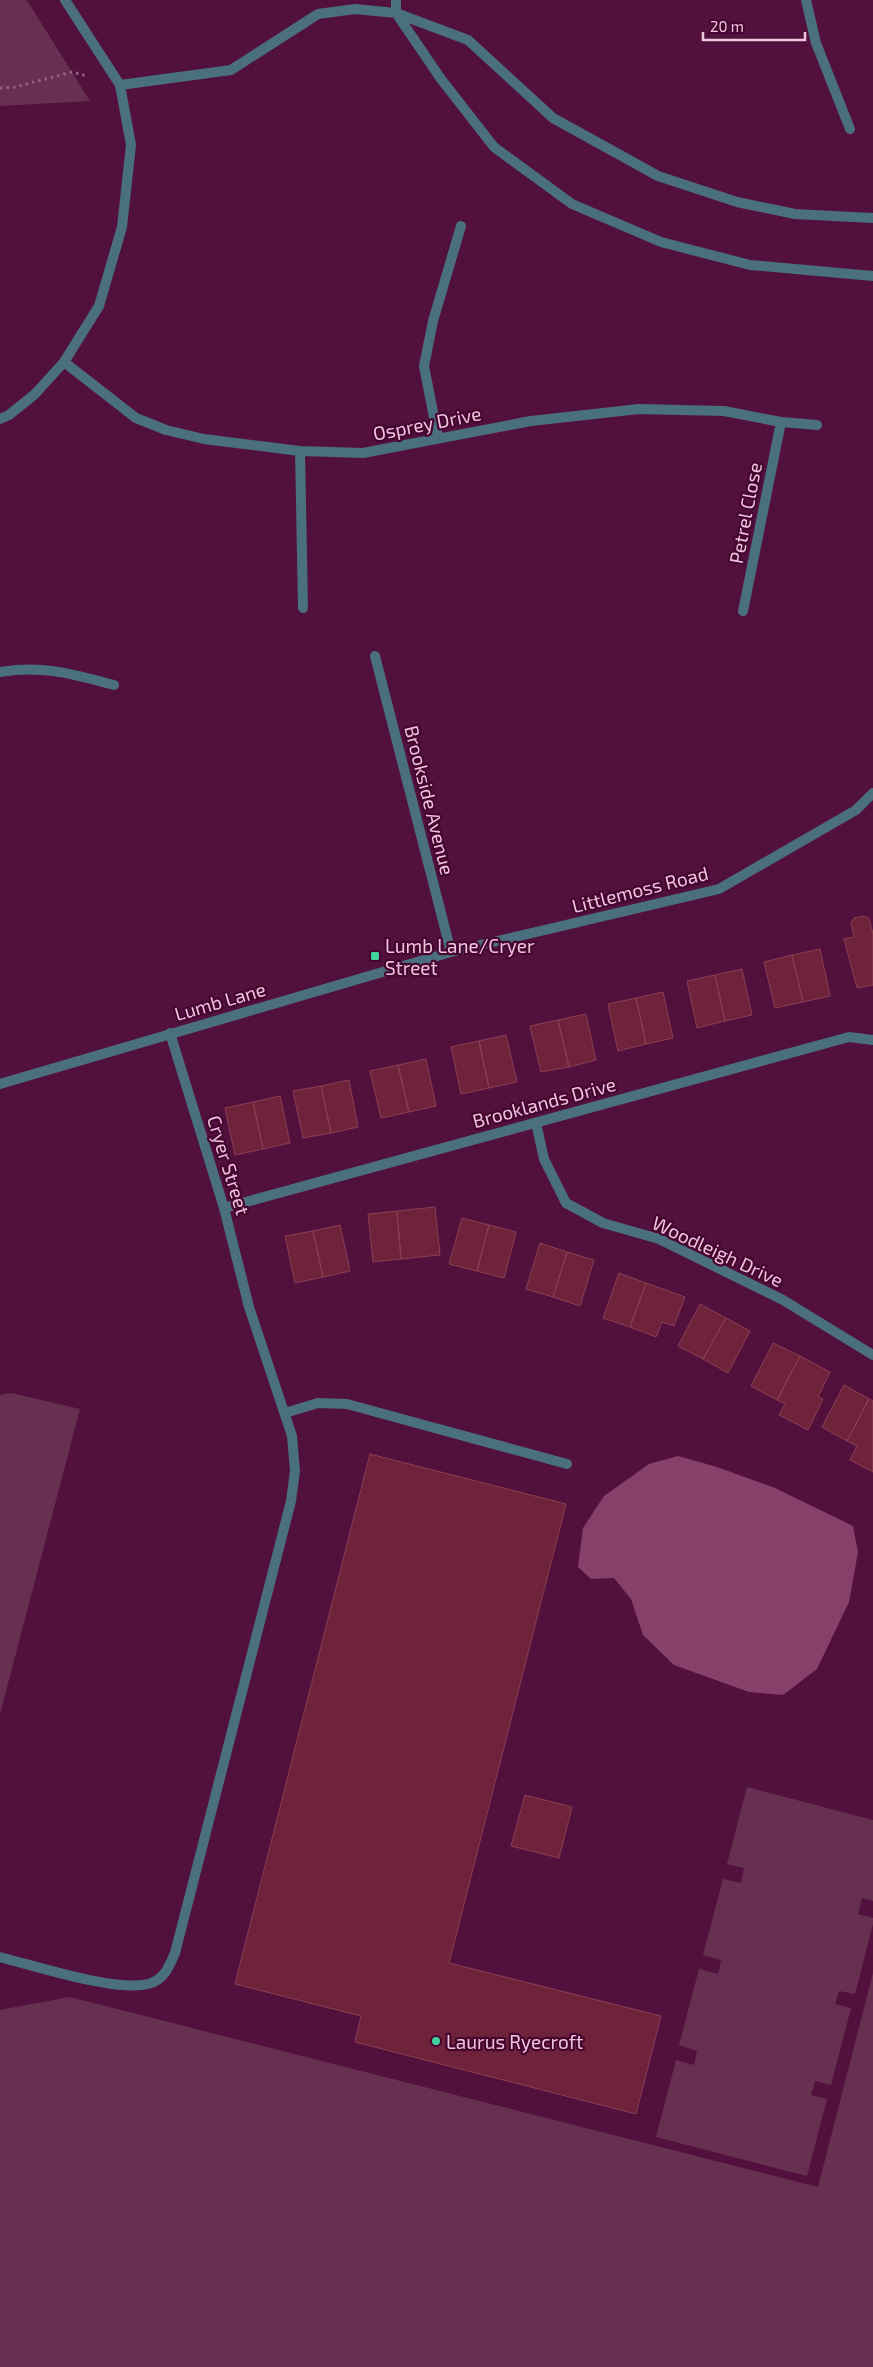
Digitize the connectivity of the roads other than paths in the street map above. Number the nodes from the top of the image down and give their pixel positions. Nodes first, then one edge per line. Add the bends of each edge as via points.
1 (65, 0) edge
2 (396, 0) edge
3 (806, 0) edge
4 (396, 13) junction
5 (120, 85) junction
6 (850, 129) dead end
7 (873, 218) edge
8 (461, 226) dead end
9 (873, 276) edge
10 (64, 362) junction
11 (0, 419) edge
12 (781, 422) junction
13 (817, 425) dead end
14 (438, 438) junction
15 (300, 451) junction
16 (303, 608) dead end
17 (743, 611) dead end
18 (375, 656) dead end
19 (0, 672) edge
20 (114, 684) dead end
21 (873, 793) edge
22 (451, 952) junction
23 (170, 1033) junction
24 (873, 1040) edge
25 (0, 1084) edge
26 (536, 1123) junction
27 (224, 1208) junction
28 (873, 1355) edge
29 (285, 1413) junction
30 (567, 1464) dead end
31 (0, 1957) edge

1 - 5 street
2 - 4 street
3 - 6 street via 816,44
4 - 5 street via 355,9 318,14 232,70
4 - 7 street via 468,40 553,118 658,176 737,202 795,214
4 - 9 street via 441,79 494,147 572,204 661,242 750,265
5 - 10 street via 131,144 122,227 100,306
8 - 14 street via 433,321 424,366
10 - 11 street via 35,394
10 - 15 street, Osprey Drive via 136,418 166,430 204,439
12 - 13 street, Osprey Drive
12 - 14 street, Osprey Drive via 724,411 639,410 531,421
12 - 17 street, Petrel Close
14 - 15 street, Osprey Drive via 363,453
15 - 16 street
18 - 22 street, Brookside Avenue
19 - 20 street via 24,668 51,670
21 - 22 street, Littlemoss Road via 856,810 719,889
22 - 23 street, Lumb Lane
23 - 25 street, Lumb Lane
23 - 27 street, Cryer Street
24 - 26 street, Brooklands Drive via 849,1037
26 - 27 street, Brooklands Drive
26 - 28 street, Woodleigh Drive via 544,1159 566,1204 603,1222 659,1239 783,1300
27 - 29 street, Cryer Street via 249,1307
29 - 30 street via 318,1403 348,1404
29 - 31 street, Cryer Street via 292,1436 296,1471 292,1495 175,1954 166,1974 149,1984 109,1984

